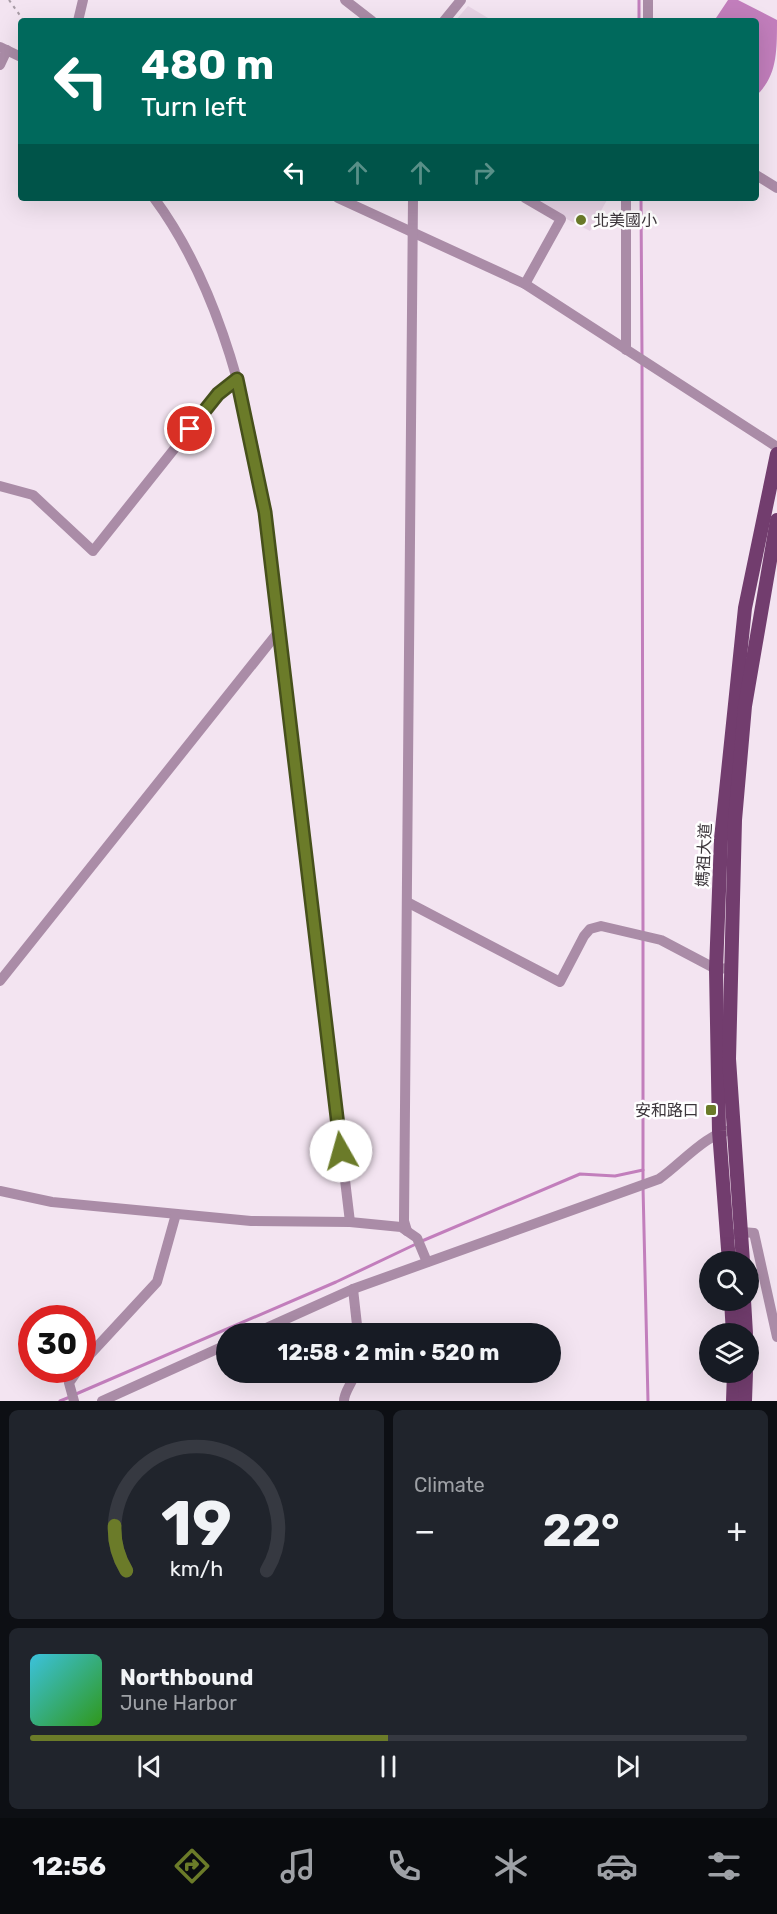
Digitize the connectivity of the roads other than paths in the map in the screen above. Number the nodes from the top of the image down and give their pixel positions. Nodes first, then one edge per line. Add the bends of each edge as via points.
1 (83, 0) edge
2 (345, 0) edge
3 (461, 0) edge
4 (648, 0) edge
5 (79, 18) edge
6 (368, 18) edge
7 (446, 18) edge
8 (648, 18) edge
9 (4, 49) edge
10 (18, 56) edge
11 (0, 65) edge
12 (759, 177) edge
13 (777, 188) edge
14 (156, 201) edge
15 (345, 201) edge
16 (413, 201) edge
17 (530, 201) edge
18 (626, 201) edge
19 (412, 231) junction
20 (525, 284) junction
21 (626, 350) junction
22 (237, 379) junction
23 (777, 447) edge
24 (777, 454) edge
25 (0, 486) edge
26 (777, 520) edge
27 (279, 631) junction
28 (407, 902) junction
29 (730, 968) junction
30 (716, 969) junction
31 (0, 981) edge
32 (726, 1131) junction
33 (0, 1191) edge
34 (176, 1214) junction
35 (350, 1222) junction
36 (407, 1231) junction
37 (735, 1234) junction
38 (731, 1251) edge
39 (740, 1251) edge
40 (427, 1262) junction
41 (353, 1289) junction
42 (277, 1323) edge
43 (357, 1323) edge
44 (777, 1337) edge
45 (96, 1348) edge
46 (216, 1350) edge
47 (69, 1383) edge
48 (353, 1383) edge
49 (734, 1383) edge
50 (746, 1383) edge
51 (74, 1401) edge
52 (102, 1401) edge
53 (344, 1401) edge
54 (733, 1401) edge
55 (745, 1401) edge

1 - 5 street
2 - 6 street
3 - 7 street
4 - 8 street
9 - 10 street
9 - 11 street
12 - 13 street
14 - 22 street via 208,290
15 - 19 street
16 - 19 street
17 - 20 street via 561,219
18 - 21 street
19 - 20 street
19 - 28 street
20 - 21 street
21 - 23 street
22 - 25 street via 218,394 93,551 33,495
22 - 27 street via 265,512
24 - 30 main road, 媽祖大道 via 745,608 733,707 721,839
26 - 29 main road, 媽祖大道 via 745,706 735,820
27 - 31 street
27 - 35 street
28 - 30 street via 560,982 584,936 601,926 661,940
28 - 36 street
29 - 30 street
29 - 32 main road, 媽祖大道
30 - 32 main road, 媽祖大道
32 - 37 main road, 媽祖大道
32 - 40 street via 659,1179
33 - 34 street via 52,1202
34 - 35 street via 251,1221
34 - 45 street via 157,1282
35 - 36 street via 401,1227
36 - 40 street via 417,1238
37 - 38 main road, 媽祖大道
37 - 39 main road, 媽祖大道
37 - 44 street via 754,1233
40 - 41 street
41 - 42 street
41 - 43 street
46 - 52 street
47 - 51 street
48 - 53 street
49 - 54 main road
50 - 55 main road

